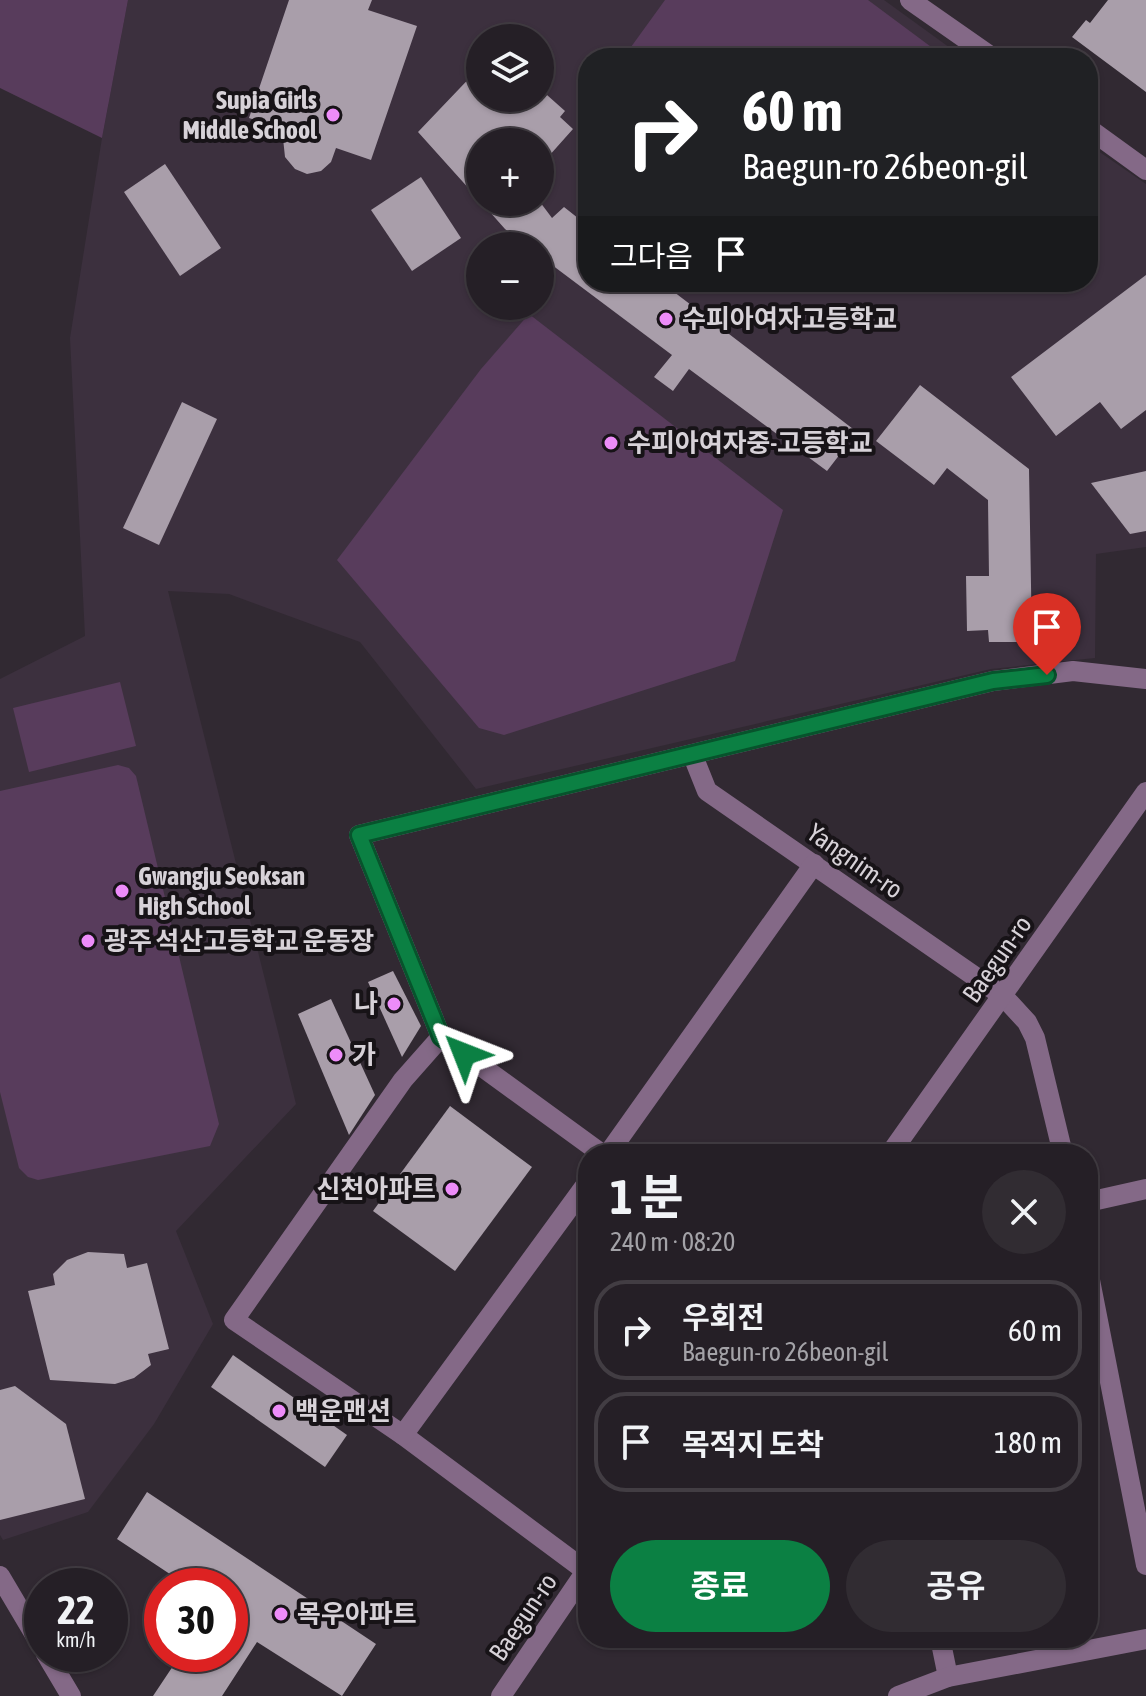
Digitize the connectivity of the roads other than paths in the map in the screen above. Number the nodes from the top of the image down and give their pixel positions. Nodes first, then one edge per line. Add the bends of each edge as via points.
1 (910, 0) edge
2 (979, 48) edge
3 (1098, 135) edge
4 (1146, 170) edge
5 (1146, 679) edge
6 (693, 756) junction
7 (1146, 792) edge
8 (814, 864) junction
9 (1003, 996) junction
10 (441, 1037) junction
11 (591, 1144) edge
12 (612, 1144) edge
13 (897, 1144) edge
14 (1061, 1144) edge
15 (1146, 1189) edge
16 (578, 1196) edge
17 (1098, 1200) edge
18 (1098, 1321) edge
19 (403, 1435) junction
20 (578, 1562) edge
21 (1146, 1565) edge
22 (0, 1576) edge
23 (578, 1582) edge
24 (24, 1617) edge
25 (1146, 1639) edge
26 (942, 1648) edge
27 (57, 1672) edge
28 (948, 1677) junction
29 (71, 1696) edge
30 (501, 1696) edge
31 (898, 1696) edge

1 - 2 street
3 - 4 street
5 - 6 street via 1073,671 993,681
6 - 8 street, Yangnim-ro via 707,791
6 - 10 street via 359,835
7 - 9 street, Baegun-ro
8 - 9 street, Yangnim-ro
8 - 12 street
9 - 13 street, Baegun-ro
9 - 14 street, Yangnim-ro via 1035,1038
10 - 11 street
10 - 19 street via 403,1080 234,1320
15 - 17 street
16 - 19 street
18 - 21 street
19 - 20 street
22 - 24 street
23 - 30 street, Baegun-ro
25 - 28 street
26 - 28 street
27 - 29 street
28 - 31 street

